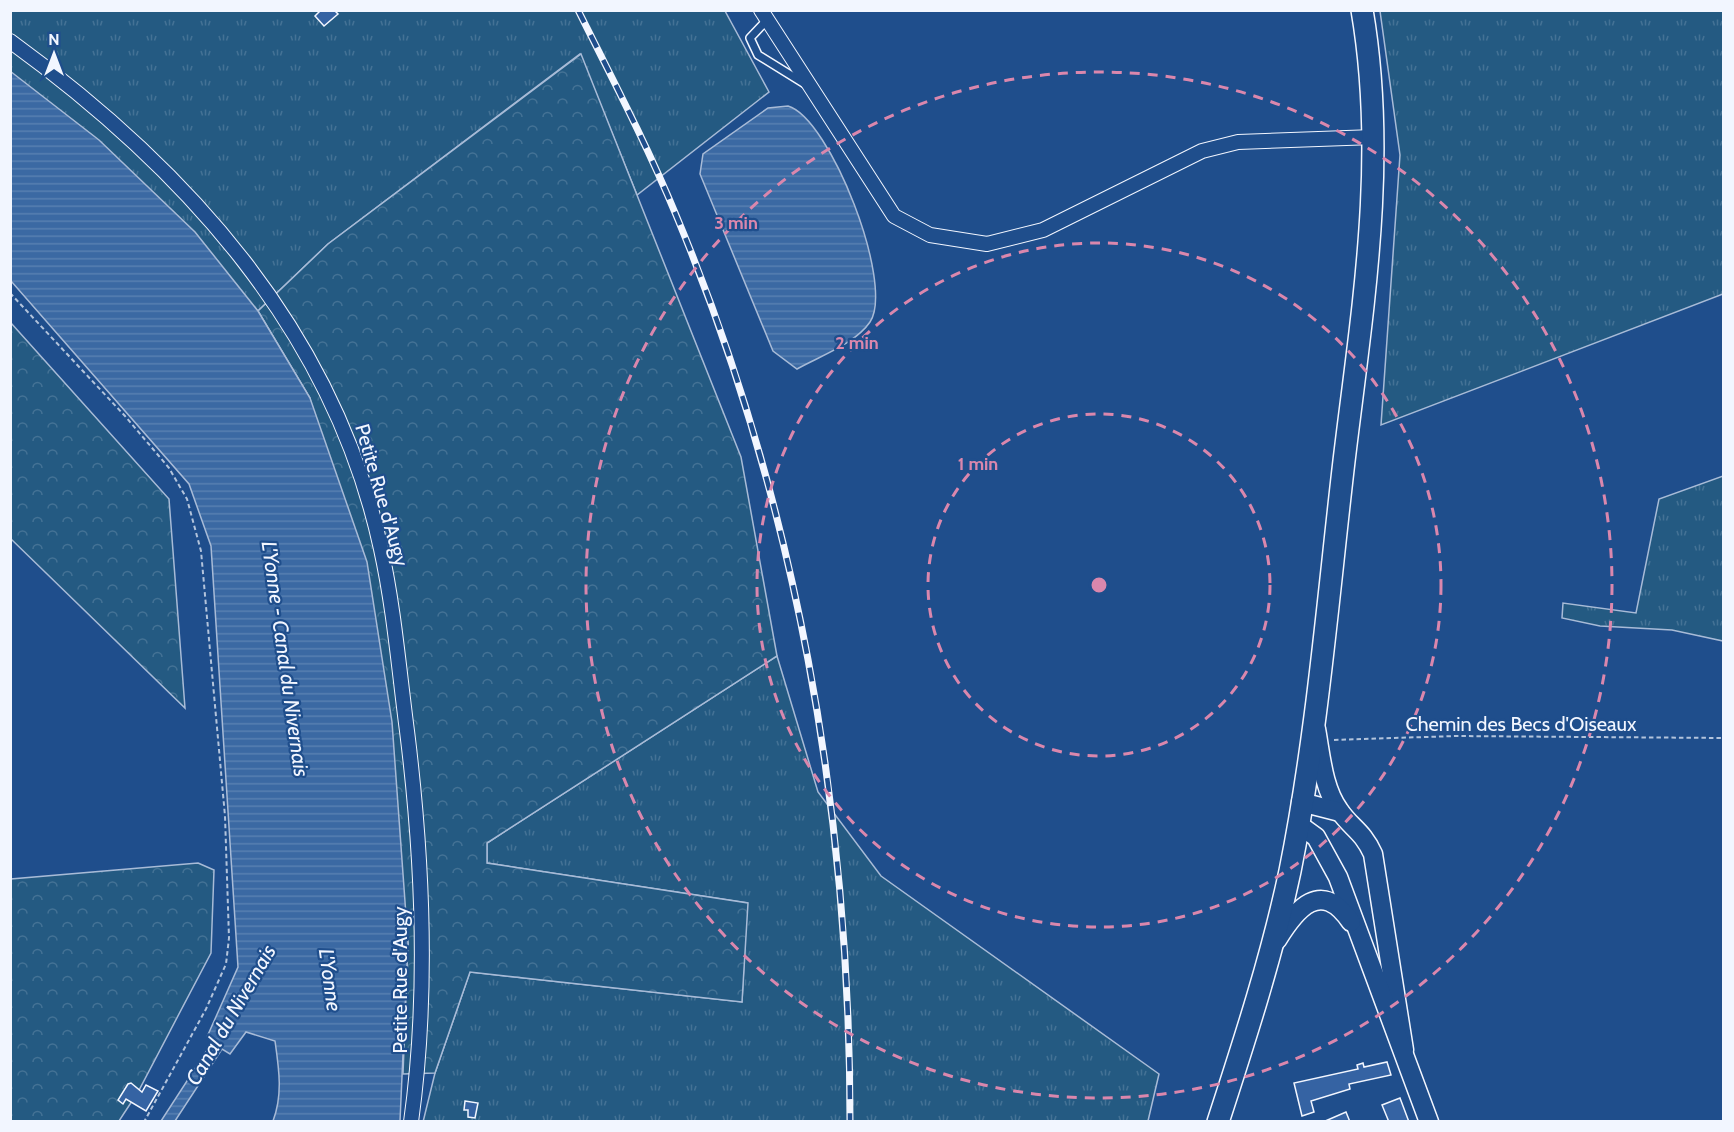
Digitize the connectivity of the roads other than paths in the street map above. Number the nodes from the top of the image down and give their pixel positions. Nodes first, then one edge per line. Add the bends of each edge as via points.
1 (1362, 10) edge
2 (764, 15) edge
3 (10, 41) edge
4 (811, 87) junction
5 (1374, 137) junction
6 (1314, 715) junction
7 (1301, 802) junction
8 (1340, 812) junction
9 (1298, 824) junction
10 (1386, 932) junction
11 (1361, 936) junction
12 (1272, 950) junction
13 (1404, 1050) junction
14 (411, 1122) edge
15 (1218, 1122) edge
16 (1429, 1122) edge

1 - 5 main road
2 - 4 street
2 - 4 lane via 750,38 758,55
3 - 14 street, Petite Rue d'Augy via 80,95 192,198 276,304 300,340 339,415 381,549 414,788 422,1017
4 - 5 street via 894,216 930,235 987,244 1043,230 1202,151 1238,142
5 - 6 main road via 1368,262
6 - 7 main road
6 - 8 main road via 1326,782
7 - 8 main road
7 - 9 main road
8 - 10 main road via 1361,832 1373,854
9 - 11 main road via 1316,837 1329,857
9 - 12 main road
10 - 11 main road via 1378,939
10 - 13 main road
11 - 12 main road via 1344,911 1313,901 1293,914
11 - 13 main road
12 - 15 main road
13 - 16 main road

